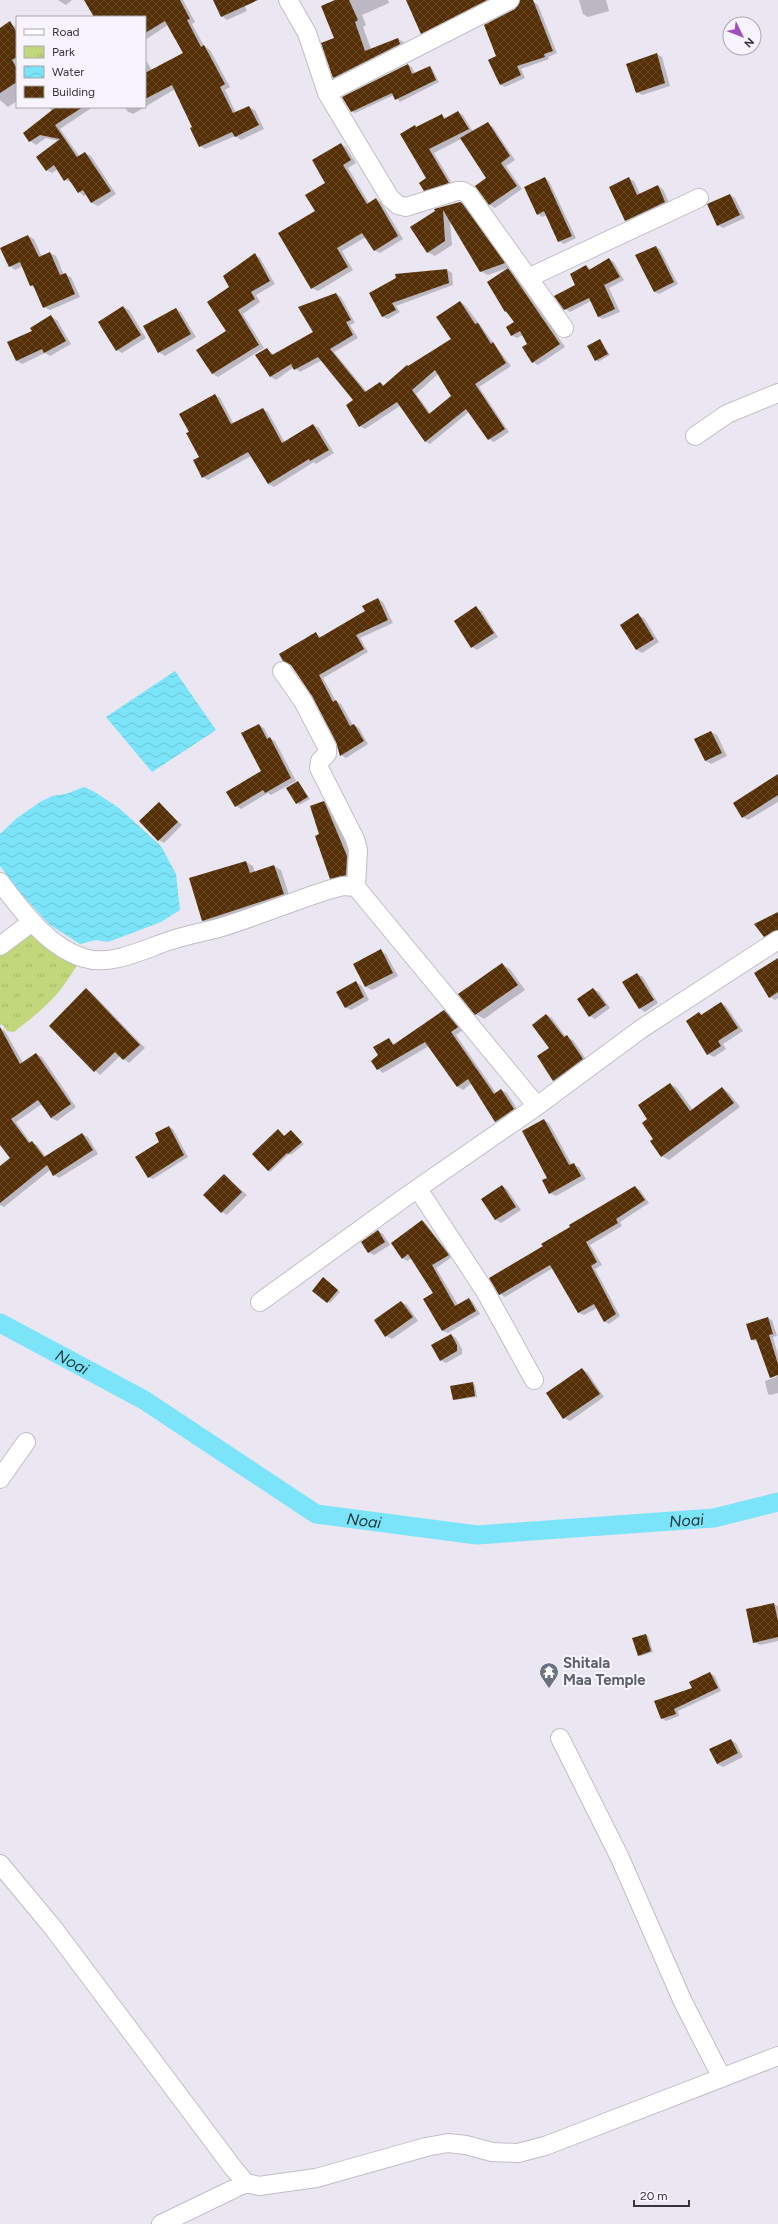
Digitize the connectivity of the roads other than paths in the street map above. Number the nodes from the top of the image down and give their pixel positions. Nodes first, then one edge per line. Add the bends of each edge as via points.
1 (288, 0) edge
2 (510, 0) edge
3 (327, 93) junction
4 (699, 198) dead end
5 (528, 278) junction
6 (564, 328) dead end
7 (778, 392) edge
8 (695, 436) dead end
9 (282, 671) dead end
10 (0, 882) edge
11 (356, 887) junction
12 (32, 922) junction
13 (778, 940) edge
14 (0, 946) edge
15 (537, 1106) junction
16 (418, 1189) junction
17 (260, 1302) dead end
18 (534, 1380) dead end
19 (26, 1442) dead end
20 (0, 1479) edge
21 (560, 1738) dead end
22 (0, 1864) edge
23 (778, 2056) edge
24 (722, 2078) junction
25 (246, 2182) junction
26 (161, 2224) edge

1 - 3 street via 307,33
2 - 3 street
3 - 5 street via 390,198 398,205 406,207 463,191 469,195
4 - 5 street
5 - 6 street
7 - 8 street via 727,414
9 - 11 street via 303,701 327,747 327,754 320,761 319,768 355,838 358,850
10 - 12 street
11 - 12 street via 343,886 328,890 219,928 108,960 83,958 56,943
11 - 15 street
12 - 14 street
13 - 15 street via 641,1029
15 - 16 street
16 - 17 street
16 - 18 street via 485,1291
19 - 20 street
21 - 24 street via 620,1858 683,2002
22 - 25 street via 54,1929
23 - 24 street
24 - 25 street via 545,2146 518,2153 492,2152 448,2143 316,2178 259,2186
25 - 26 street

